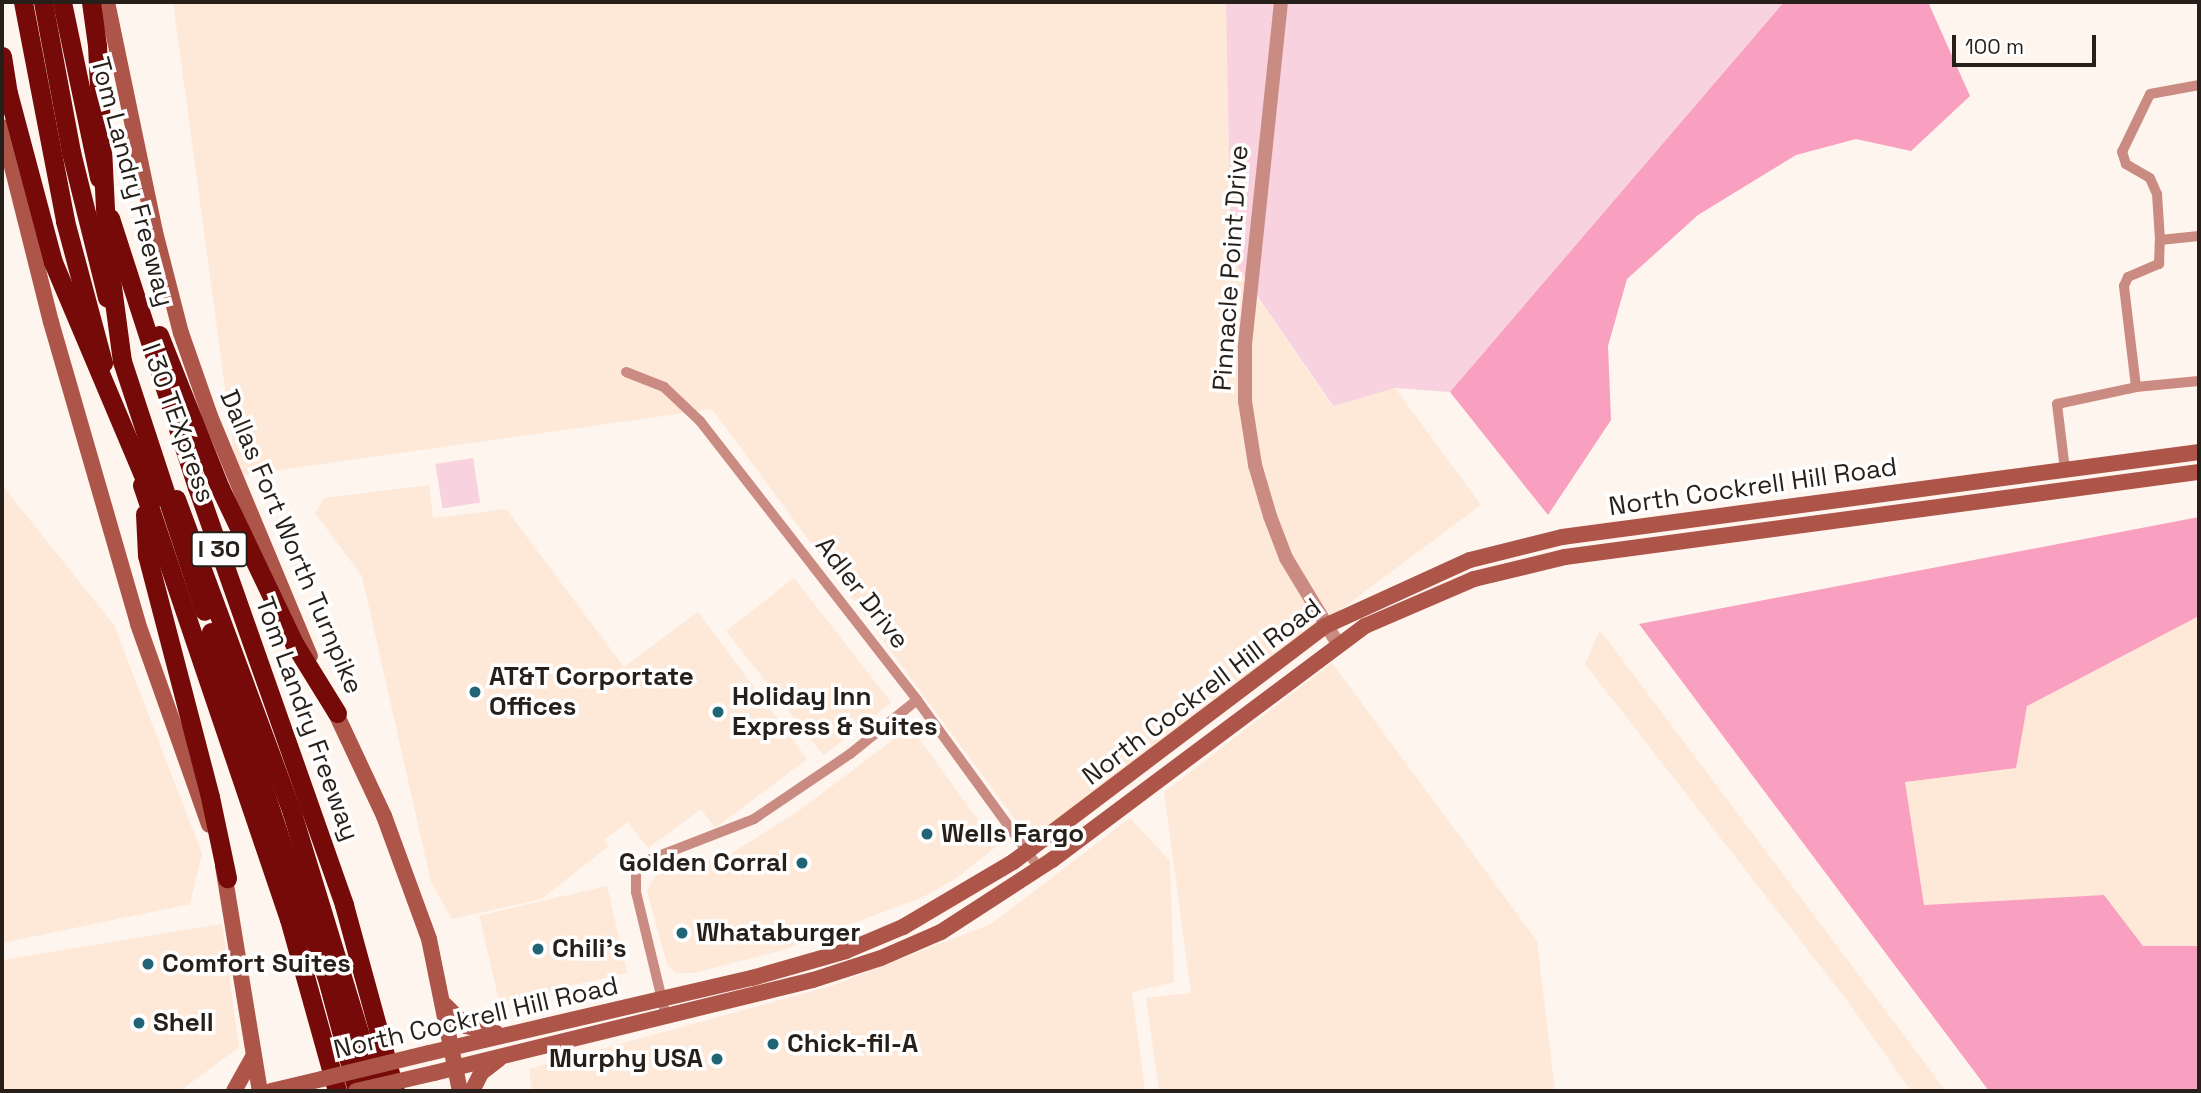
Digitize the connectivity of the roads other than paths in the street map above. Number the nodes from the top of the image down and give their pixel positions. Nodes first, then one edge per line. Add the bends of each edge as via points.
1 (23, 2) edge
2 (43, 2) edge
3 (62, 2) edge
4 (90, 2) edge
5 (107, 2) edge
6 (1281, 2) edge
7 (2, 56) edge
8 (2199, 85) edge
9 (2, 127) edge
10 (2199, 236) edge
11 (2160, 240) junction
12 (127, 279) junction
13 (626, 372) dead end
14 (2199, 382) edge
15 (2136, 387) junction
16 (2199, 452) edge
17 (2065, 470) junction
18 (2199, 472) edge
19 (144, 488) junction
20 (204, 611) junction
21 (1325, 626) junction
22 (1338, 644) junction
23 (917, 700) junction
24 (337, 713) junction
25 (1028, 852) junction
26 (1039, 868) junction
27 (226, 878) junction
28 (846, 951) junction
29 (852, 968) junction
30 (441, 997) junction
31 (661, 999) junction
32 (666, 1016) junction
33 (506, 1034) junction
34 (451, 1047) junction
35 (512, 1053) junction
36 (254, 1055) junction
37 (455, 1067) junction
38 (330, 1085) edge
39 (234, 1091) edge
40 (260, 1091) edge
41 (271, 1091) edge
42 (357, 1091) edge
43 (377, 1091) edge
44 (395, 1091) edge
45 (460, 1091) edge
46 (472, 1091) edge

1 - 19 highway, I 30 via 50,153 82,289
2 - 43 highway, I 30 TEXpress via 71,152 108,301 292,813
3 - 12 highway, Tom Landry Freeway / I 30 via 94,157
4 - 20 highway, bridge via 97,45 107,249 122,361
5 - 24 main road, Dallas Fort Worth Turnpike via 181,333 210,416
6 - 21 street, Pinnacle Point Drive via 1244,392 1252,455 1270,516 1286,558
7 - 20 highway, bridge via 33,198 72,313
8 - 11 street via 2150,94 2122,152 2126,164 2150,178 2157,194
9 - 27 main road via 51,322 138,624
10 - 11 street
11 - 15 street via 2159,264 2128,276 2124,286
12 - 24 highway via 151,315 204,453 290,635
12 - 44 highway, Tom Landry Freeway / I 30 via 322,839
13 - 23 street, Adler Drive via 641,375 685,404
14 - 15 street
15 - 17 street via 2057,404
16 - 17 main road, North Cockrell Hill Road
17 - 21 main road, North Cockrell Hill Road via 1516,546 1428,577
18 - 22 main road, North Cockrell Hill Road via 1565,557 1448,588 1365,626
19 - 27 highway via 148,555
19 - 38 highway, I 30 via 289,919
20 - 42 highway via 326,975
21 - 22 street, Pinnacle Point Drive
21 - 25 main road, North Cockrell Hill Road
22 - 26 main road, North Cockrell Hill Road
23 - 25 street, Adler Drive
23 - 31 street via 849,754 754,819 651,859 636,870 636,892
24 - 30 main road, Dallas Fort Worth Turnpike via 405,868 429,939
25 - 26 street, Adler Drive
25 - 28 main road, North Cockrell Hill Road via 938,909
26 - 29 main road, North Cockrell Hill Road via 941,932
27 - 36 main road
28 - 29 main road
28 - 31 main road, North Cockrell Hill Road
29 - 32 main road, North Cockrell Hill Road
30 - 33 main road via 458,1021 480,1031
30 - 34 main road, Dallas Fort Worth Turnpike
31 - 32 street
31 - 33 main road, North Cockrell Hill Road
32 - 35 main road, North Cockrell Hill Road
33 - 34 main road, North Cockrell Hill Road
34 - 37 main road, Dallas Fort Worth Turnpike
34 - 38 main road, North Cockrell Hill Road, bridge
35 - 37 main road, North Cockrell Hill Road
35 - 46 main road via 481,1073
36 - 39 main road
36 - 40 main road
37 - 42 main road, North Cockrell Hill Road, bridge
37 - 45 main road, Dallas Fort Worth Turnpike
38 - 41 main road, North Cockrell Hill Road

